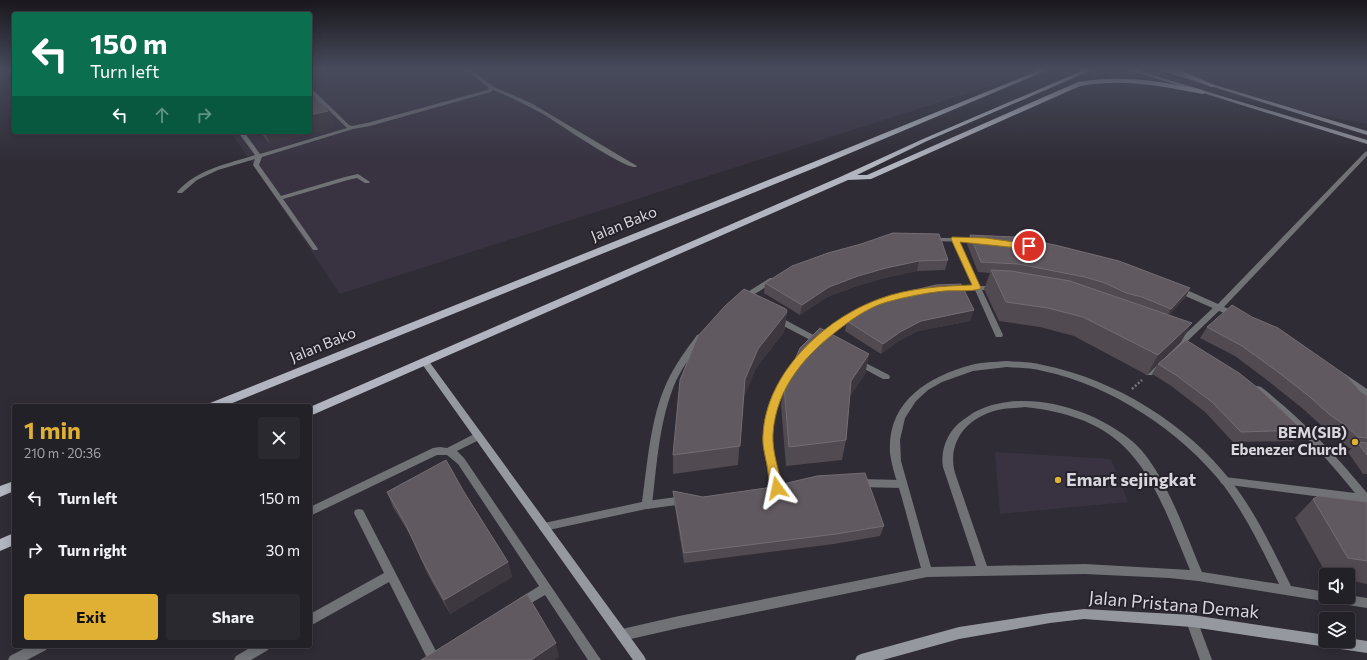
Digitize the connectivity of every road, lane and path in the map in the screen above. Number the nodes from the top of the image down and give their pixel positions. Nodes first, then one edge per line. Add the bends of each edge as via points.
1 (321, 101) edge
2 (455, 101) edge
3 (521, 101) edge
4 (955, 101) edge
5 (970, 101) edge
6 (1016, 101) edge
7 (1040, 101) edge
8 (1232, 101) edge
9 (1260, 101) edge
10 (352, 128) junction
11 (243, 134) edge
12 (1367, 134) edge
13 (1367, 142) edge
14 (1367, 153) edge
15 (259, 156) junction
16 (814, 165) junction
17 (634, 166) dead end
18 (843, 179) junction
19 (367, 182) dead end
20 (180, 192) dead end
21 (280, 198) junction
22 (955, 239) junction
23 (921, 240) edge
24 (986, 241) edge
25 (315, 249) dead end
26 (778, 277) edge
27 (1172, 287) edge
28 (944, 288) edge
29 (977, 288) junction
30 (1001, 289) edge
31 (908, 295) edge
32 (741, 302) edge
33 (1219, 306) junction
34 (768, 314) edge
35 (1247, 320) edge
36 (703, 333) edge
37 (999, 335) dead end
38 (818, 340) junction
39 (831, 348) edge
40 (808, 349) edge
41 (800, 359) edge
42 (852, 359) edge
43 (425, 362) junction
44 (1335, 370) edge
45 (1147, 374) joint
46 (886, 377) dead end
47 (1252, 385) edge
48 (1367, 393) edge
49 (1123, 398) junction
50 (219, 404) edge
51 (312, 411) edge
52 (478, 436) junction
53 (449, 451) junction
54 (1225, 481) junction
55 (850, 484) edge
56 (902, 484) junction
57 (12, 487) edge
58 (777, 489) edge
59 (0, 492) edge
60 (696, 499) edge
61 (1367, 499) edge
62 (647, 505) junction
63 (312, 511) edge
64 (359, 513) dead end
65 (544, 527) junction
66 (12, 540) edge
67 (0, 545) edge
68 (983, 570) junction
69 (927, 572) junction
70 (390, 575) junction
71 (1198, 576) junction
72 (546, 588) junction
73 (1288, 591) junction
74 (1319, 596) edge
75 (1355, 601) edge
76 (1367, 603) edge
77 (513, 609) edge
78 (312, 619) edge
79 (1192, 621) junction
80 (622, 635) junction
81 (1367, 647) edge
82 (38, 648) edge
83 (261, 648) edge
84 (447, 651) edge
85 (14, 660) edge
86 (240, 660) edge
87 (433, 660) edge
88 (595, 660) edge
89 (640, 660) edge
90 (861, 660) edge
91 (1206, 660) edge

1 - 10 street via 346,126
2 - 10 street
3 - 17 street
4 - 16 main road via 825,155
5 - 16 main road, Jalan Bako
6 - 18 main road
7 - 18 main road via 868,177
8 - 13 street
9 - 12 street
10 - 15 street
11 - 15 street
14 - 33 street
15 - 20 street via 216,168 195,179
15 - 21 street via 256,165
16 - 50 main road, Jalan Bako
18 - 43 main road
19 - 21 street via 358,176 347,178
21 - 25 street
22 - 23 street
22 - 24 street
22 - 29 street
26 - 32 street
27 - 33 street
28 - 29 street
29 - 30 street
29 - 37 street
31 - 38 street via 870,306 854,314
33 - 35 street
33 - 45 street
34 - 38 street
36 - 62 street via 672,382 662,410
38 - 39 street
38 - 40 street
41 - 58 street via 779,393 769,427 768,445
42 - 46 street
43 - 51 main road
43 - 52 street
44 - 48 street
45 - 49 path
47 - 61 street via 1305,429
49 - 54 street via 1181,436
49 - 56 street via 1069,374 1028,365 991,363 954,372 917,394 902,416 898,425 895,451
52 - 53 street
52 - 65 street
53 - 63 street via 436,451
53 - 72 street via 461,461
54 - 61 street
54 - 73 street via 1250,516
55 - 56 street
56 - 69 street
57 - 59 main road
60 - 62 street
62 - 65 street
64 - 70 street
65 - 80 street
66 - 67 main road
68 - 69 street
68 - 71 street via 1086,569
68 - 71 street via 947,459 949,446 955,432 970,419 988,409 1023,403 1060,409 1082,416 1114,431 1131,446 1146,463 1161,492
69 - 80 street
70 - 78 street
70 - 87 street
71 - 73 street
72 - 77 street
72 - 88 street
73 - 74 street
75 - 76 street
79 - 81 street, Jalan Pristana Demak
79 - 90 street, Jalan Pristana Demak via 1110,614 1050,618 959,633
79 - 91 street
80 - 89 street
82 - 85 street
83 - 86 street
84 - 87 street

